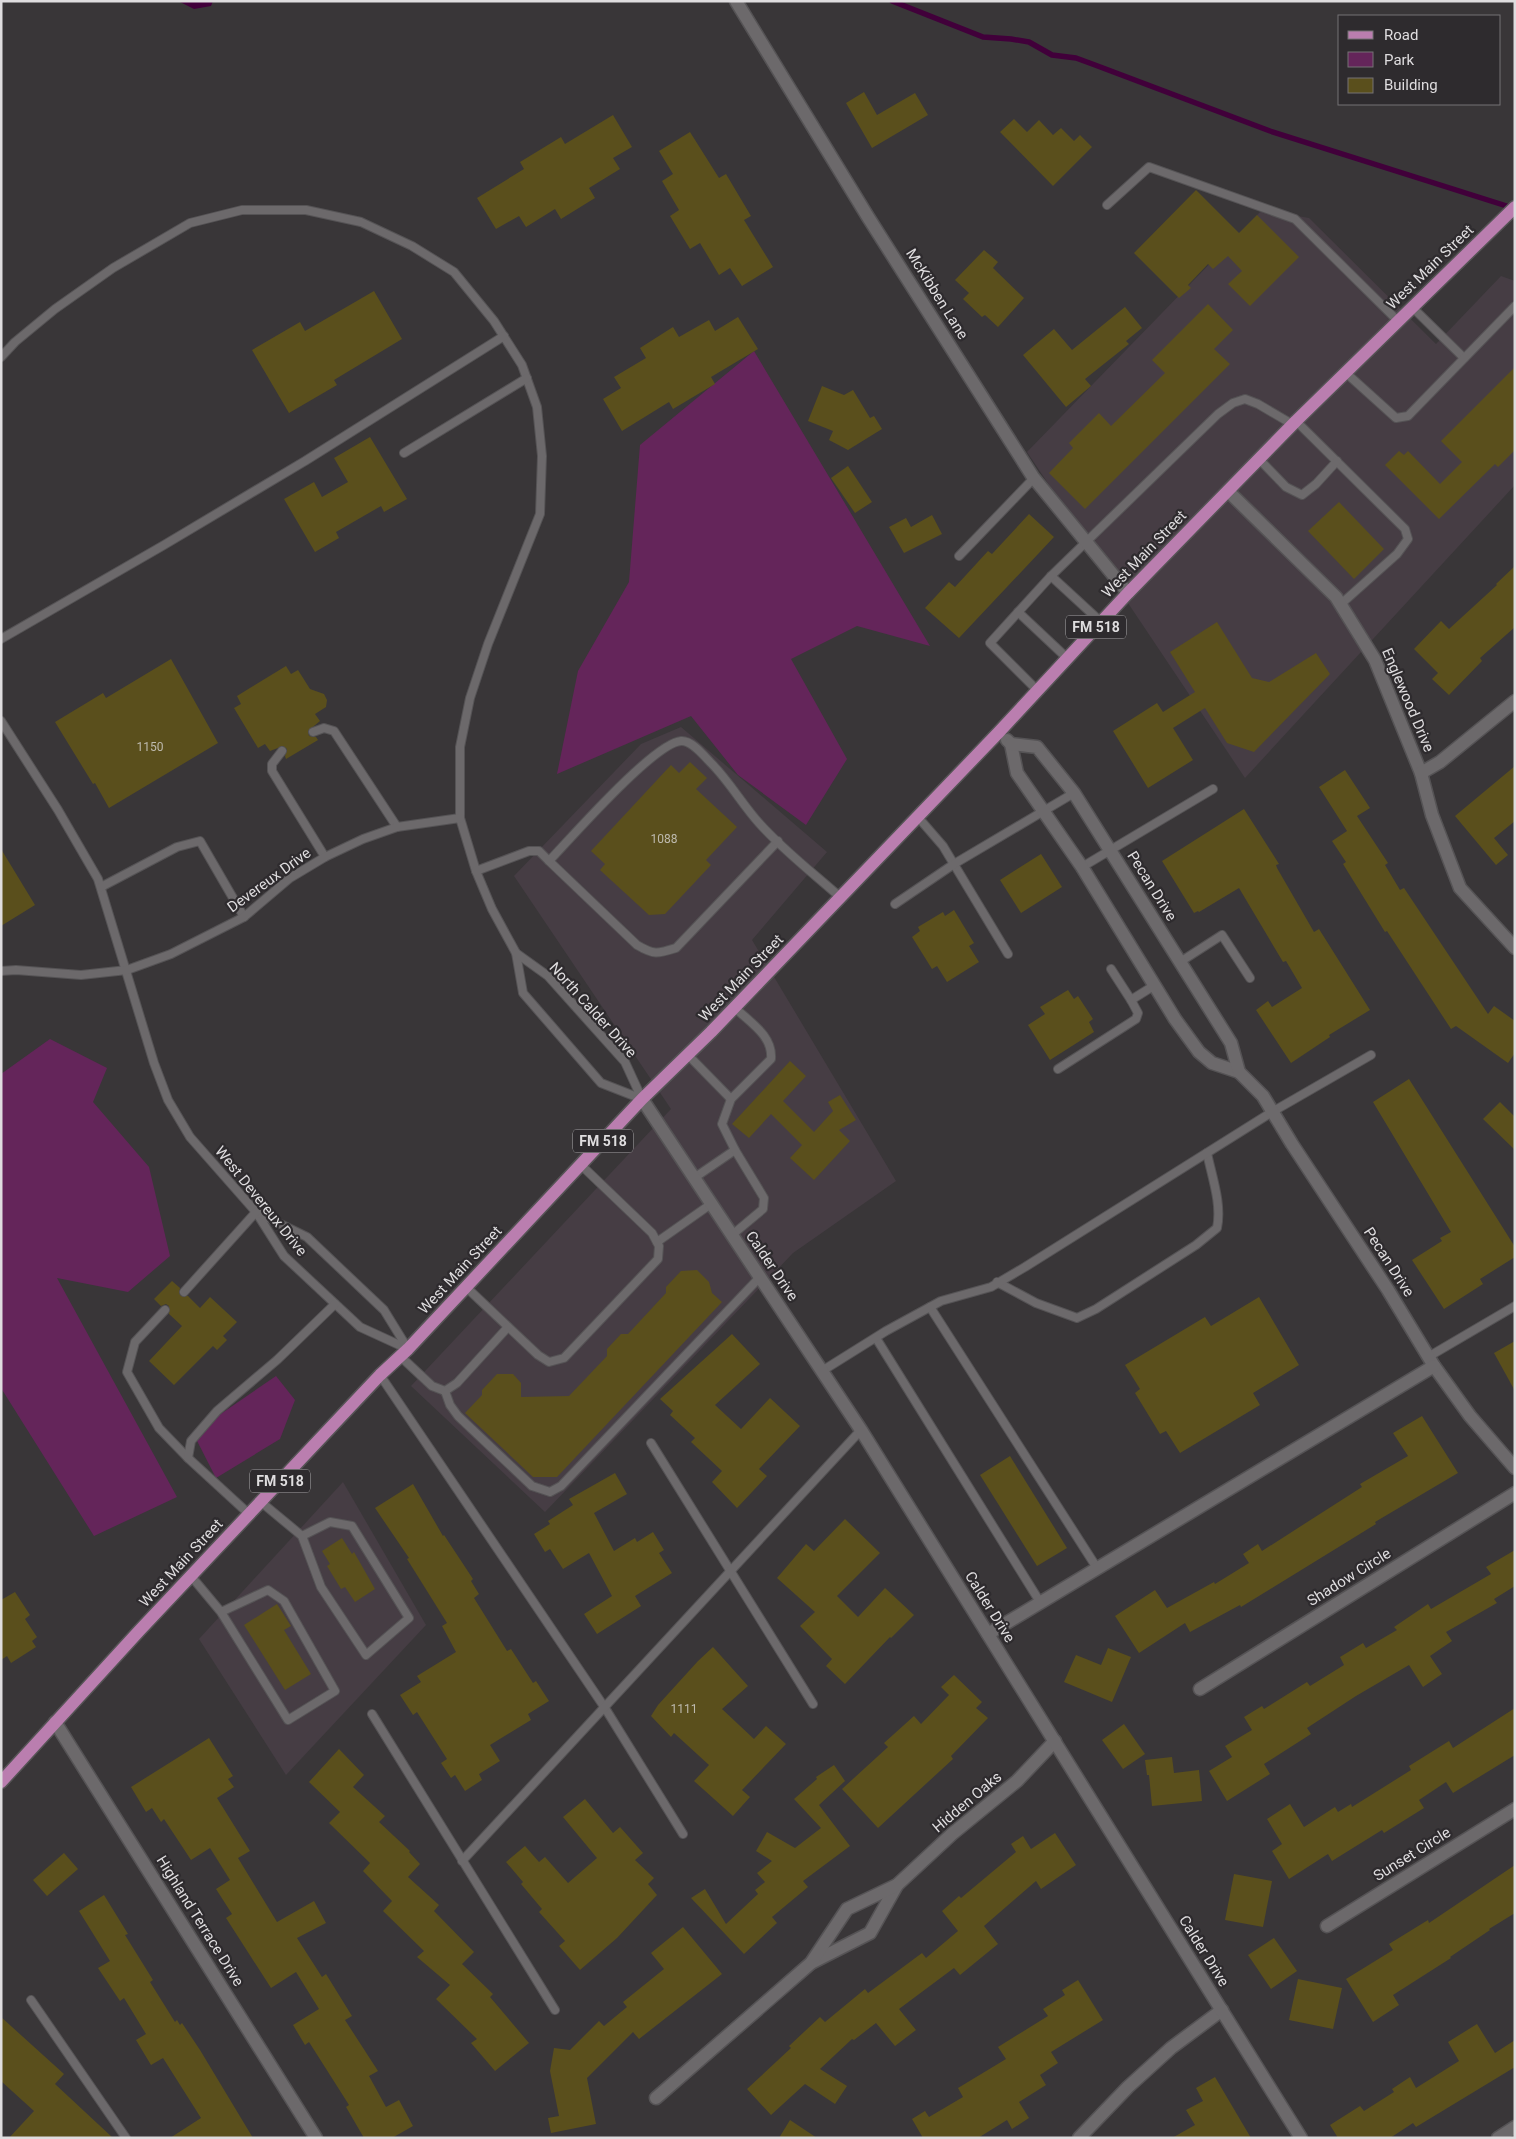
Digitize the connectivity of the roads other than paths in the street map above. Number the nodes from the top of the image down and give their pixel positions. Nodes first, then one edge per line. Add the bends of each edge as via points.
1 (736, 1) edge
2 (1107, 205) dead end
3 (1515, 207) edge
4 (1515, 306) edge
5 (1412, 307) junction
6 (1398, 321) junction
7 (504, 336) junction
8 (1, 357) edge
9 (1464, 358) junction
10 (1345, 372) junction
11 (527, 378) junction
12 (1294, 423) junction
13 (404, 453) dead end
14 (1259, 460) junction
15 (1336, 461) junction
16 (1034, 478) junction
17 (1228, 491) junction
18 (1086, 542) junction
19 (959, 556) dead end
20 (1051, 576) junction
21 (1128, 593) junction
22 (1341, 604) junction
23 (1018, 612) junction
24 (1101, 622) junction
25 (1, 639) edge
26 (1067, 658) junction
27 (1037, 690) junction
28 (1515, 701) edge
29 (1, 721) edge
30 (313, 732) dead end
31 (999, 732) junction
32 (1012, 744) junction
33 (282, 751) dead end
34 (1421, 773) junction
35 (1213, 789) dead end
36 (1074, 793) junction
37 (1044, 811) junction
38 (917, 816) junction
39 (460, 818) junction
40 (397, 827) junction
41 (778, 841) junction
42 (1111, 850) junction
43 (325, 857) junction
44 (550, 861) junction
45 (954, 864) junction
46 (1082, 867) junction
47 (476, 871) junction
48 (101, 887) junction
49 (840, 897) junction
50 (896, 904) dead end
51 (244, 918) junction
52 (1515, 948) edge
53 (516, 954) junction
54 (1008, 954) dead end
55 (1180, 962) junction
56 (1111, 969) dead end
57 (127, 970) junction
58 (1, 971) edge
59 (1250, 978) dead end
60 (1155, 985) junction
61 (1131, 1000) junction
62 (734, 1008) junction
63 (688, 1055) junction
64 (1371, 1055) dead end
65 (1058, 1069) dead end
66 (1239, 1072) junction
67 (642, 1099) junction
68 (731, 1099) junction
69 (1272, 1112) junction
70 (735, 1150) junction
71 (1207, 1153) junction
72 (581, 1165) junction
73 (694, 1178) junction
74 (711, 1204) junction
75 (256, 1212) junction
76 (732, 1235) junction
77 (657, 1242) junction
78 (760, 1277) junction
79 (998, 1282) junction
80 (466, 1287) junction
81 (184, 1292) dead end
82 (335, 1304) junction
83 (1515, 1306) edge
84 (930, 1307) junction
85 (165, 1310) dead end
86 (508, 1327) junction
87 (876, 1338) junction
88 (404, 1353) junction
89 (1431, 1361) junction
90 (822, 1372) junction
91 (380, 1375) junction
92 (445, 1391) junction
93 (861, 1430) junction
94 (651, 1443) dead end
95 (188, 1458) junction
96 (1515, 1468) edge
97 (1515, 1493) edge
98 (261, 1502) junction
99 (249, 1514) junction
100 (302, 1536) junction
101 (1097, 1568) junction
102 (731, 1572) junction
103 (191, 1576) junction
104 (1040, 1602) junction
105 (221, 1612) junction
106 (988, 1634) junction
107 (1200, 1689) dead end
108 (814, 1704) dead end
109 (605, 1708) junction
110 (372, 1714) dead end
111 (56, 1722) junction
112 (1055, 1741) junction
113 (1, 1782) edge
114 (1515, 1809) edge
115 (684, 1834) dead end
116 (462, 1861) junction
117 (897, 1885) junction
118 (1327, 1926) dead end
119 (811, 1963) junction
120 (31, 2000) dead end
121 (555, 2010) dead end
122 (1222, 2010) junction
123 (656, 2098) dead end
124 (1515, 2127) edge
125 (126, 2138) edge
126 (316, 2138) edge
127 (1079, 2138) edge
128 (1301, 2138) edge
129 (1498, 2138) edge

1 - 16 street, McKibben Lane
2 - 6 lane via 1149,167 1295,219
3 - 5 main road, West Main Street / FM 518
4 - 9 lane
5 - 6 main road, West Main Street / FM 518
5 - 9 lane
6 - 10 main road, West Main Street / FM 518
7 - 8 lane, North Calder Drive via 454,272 412,246 361,222 306,210 242,210 190,223 113,268 55,309
7 - 11 lane, North Calder Drive
7 - 25 lane via 297,466
9 - 10 lane via 1408,416 1396,418
10 - 12 main road, West Main Street / FM 518
11 - 13 lane
11 - 39 lane, North Calder Drive via 537,407 542,456 540,514 470,698 460,747
12 - 14 main road, West Main Street / FM 518
12 - 15 lane
12 - 18 lane via 1245,399 1233,403
14 - 15 lane via 1286,487 1302,495
14 - 17 main road, West Main Street / FM 518
15 - 22 lane via 1405,529 1408,540 1384,567
16 - 18 street, McKibben Lane
16 - 19 lane
17 - 21 main road, West Main Street / FM 518
17 - 22 street, Englewood Drive
18 - 20 lane
18 - 21 street, McKibben Lane
20 - 23 lane
20 - 24 lane
21 - 24 main road, West Main Street / FM 518
22 - 34 street, Englewood Drive via 1374,660
23 - 26 lane
23 - 27 lane via 990,643
24 - 26 main road, West Main Street / FM 518
26 - 27 main road, West Main Street / FM 518
27 - 31 main road, West Main Street / FM 518
28 - 34 street via 1440,762
29 - 48 lane, West Devereux Drive via 58,810
30 - 40 lane via 324,728 334,731
31 - 32 street
31 - 38 main road, West Main Street / FM 518
32 - 36 street, Pecan Drive via 1037,747
32 - 37 street, Pecan Drive via 1017,773
33 - 43 lane via 272,764 272,771
34 - 52 street, Englewood Drive via 1432,815 1460,888
35 - 42 lane
36 - 37 lane
36 - 42 street, Pecan Drive
37 - 45 lane
37 - 46 street, Pecan Drive
38 - 45 lane via 932,831
38 - 49 main road, West Main Street / FM 518
39 - 40 lane, Devereux Drive
39 - 47 lane, North Calder Drive
40 - 43 lane, Devereux Drive
41 - 44 lane via 676,948 659,954 637,945
41 - 44 lane via 718,770 699,751 680,741 637,769
41 - 49 lane
42 - 46 lane
42 - 55 street, Pecan Drive
43 - 51 lane, Devereux Drive via 290,878
44 - 47 lane via 539,851 529,851
45 - 50 lane
45 - 54 lane
46 - 60 street, Pecan Drive
47 - 53 lane, North Calder Drive
48 - 51 lane via 177,847 200,841
48 - 57 lane, West Devereux Drive
49 - 62 main road, West Main Street / FM 518
51 - 57 lane, Devereux Drive via 171,954
53 - 67 lane, North Calder Drive via 548,976 625,1062
53 - 67 lane, North Calder Drive via 524,993 601,1083
55 - 59 lane via 1222,935
55 - 66 street, Pecan Drive via 1231,1043
56 - 61 lane
57 - 58 lane, Devereux Drive via 81,975
57 - 75 lane, West Devereux Drive via 135,1004 168,1100 190,1137
60 - 61 lane
60 - 66 street, Pecan Drive via 1199,1052 1212,1063
61 - 65 lane via 1138,1013 1136,1019
62 - 63 main road, West Main Street / FM 518
62 - 68 lane via 763,1034 772,1048 771,1060
63 - 67 main road, West Main Street / FM 518
63 - 68 lane
64 - 69 lane
66 - 69 street, Pecan Drive
67 - 72 main road, West Main Street / FM 518
67 - 73 street, Calder Drive
68 - 70 lane via 722,1124
69 - 71 lane
69 - 89 street, Pecan Drive
70 - 73 lane
70 - 76 lane via 764,1198 763,1209
71 - 79 lane
71 - 79 lane via 1218,1202 1217,1228 1096,1309 1076,1318
72 - 77 lane
72 - 80 main road, West Main Street / FM 518
73 - 74 street, Calder Drive
74 - 76 street, Calder Drive
74 - 77 lane
75 - 81 lane
75 - 82 lane, West Devereux Drive via 284,1256
75 - 88 lane via 307,1237 384,1310
76 - 78 street, Calder Drive
77 - 86 lane via 658,1259 564,1358 549,1362
78 - 90 street, Calder Drive
78 - 92 lane via 561,1486 550,1492 532,1486 458,1416
79 - 84 lane
80 - 86 lane
80 - 88 main road, West Main Street / FM 518
82 - 88 lane, West Devereux Drive via 360,1327
82 - 95 lane via 277,1360 217,1411 191,1441
83 - 89 lane
84 - 87 lane
84 - 101 lane
85 - 95 lane via 135,1342 127,1372 159,1428
86 - 92 lane via 457,1383
87 - 90 lane
87 - 104 lane
88 - 91 main road, West Main Street / FM 518
88 - 92 lane via 432,1386
89 - 96 street, Pecan Drive via 1470,1416
89 - 101 street
90 - 93 street, Calder Drive
91 - 98 main road, West Main Street / FM 518
91 - 109 lane
93 - 102 lane
93 - 106 street, Calder Drive
94 - 102 lane
95 - 99 lane
97 - 107 street, Shadow Circle
98 - 99 main road, West Main Street / FM 518
98 - 100 lane
99 - 103 main road, West Main Street / FM 518
100 - 100 lane via 321,1587 366,1655 409,1618 352,1526 330,1522
101 - 104 street
102 - 108 lane
102 - 109 lane
103 - 105 lane
103 - 111 main road, West Main Street / FM 518
104 - 106 street
105 - 105 lane via 288,1720 335,1691 284,1601 268,1590
106 - 112 street, Calder Drive
109 - 115 lane
109 - 116 lane
110 - 116 lane
111 - 113 main road, West Main Street / FM 518
111 - 126 street, Highland Terrace Drive
112 - 117 street, Hidden Oaks via 1017,1781 952,1834
112 - 122 street, Calder Drive
114 - 118 street, Sunset Circle
116 - 121 lane
117 - 119 street, Hidden Oaks via 847,1909
117 - 119 street, Hidden Oaks via 870,1933
119 - 123 street, Hidden Oaks
120 - 125 lane
122 - 127 street via 1171,2048
122 - 128 street, Calder Drive
124 - 129 street

